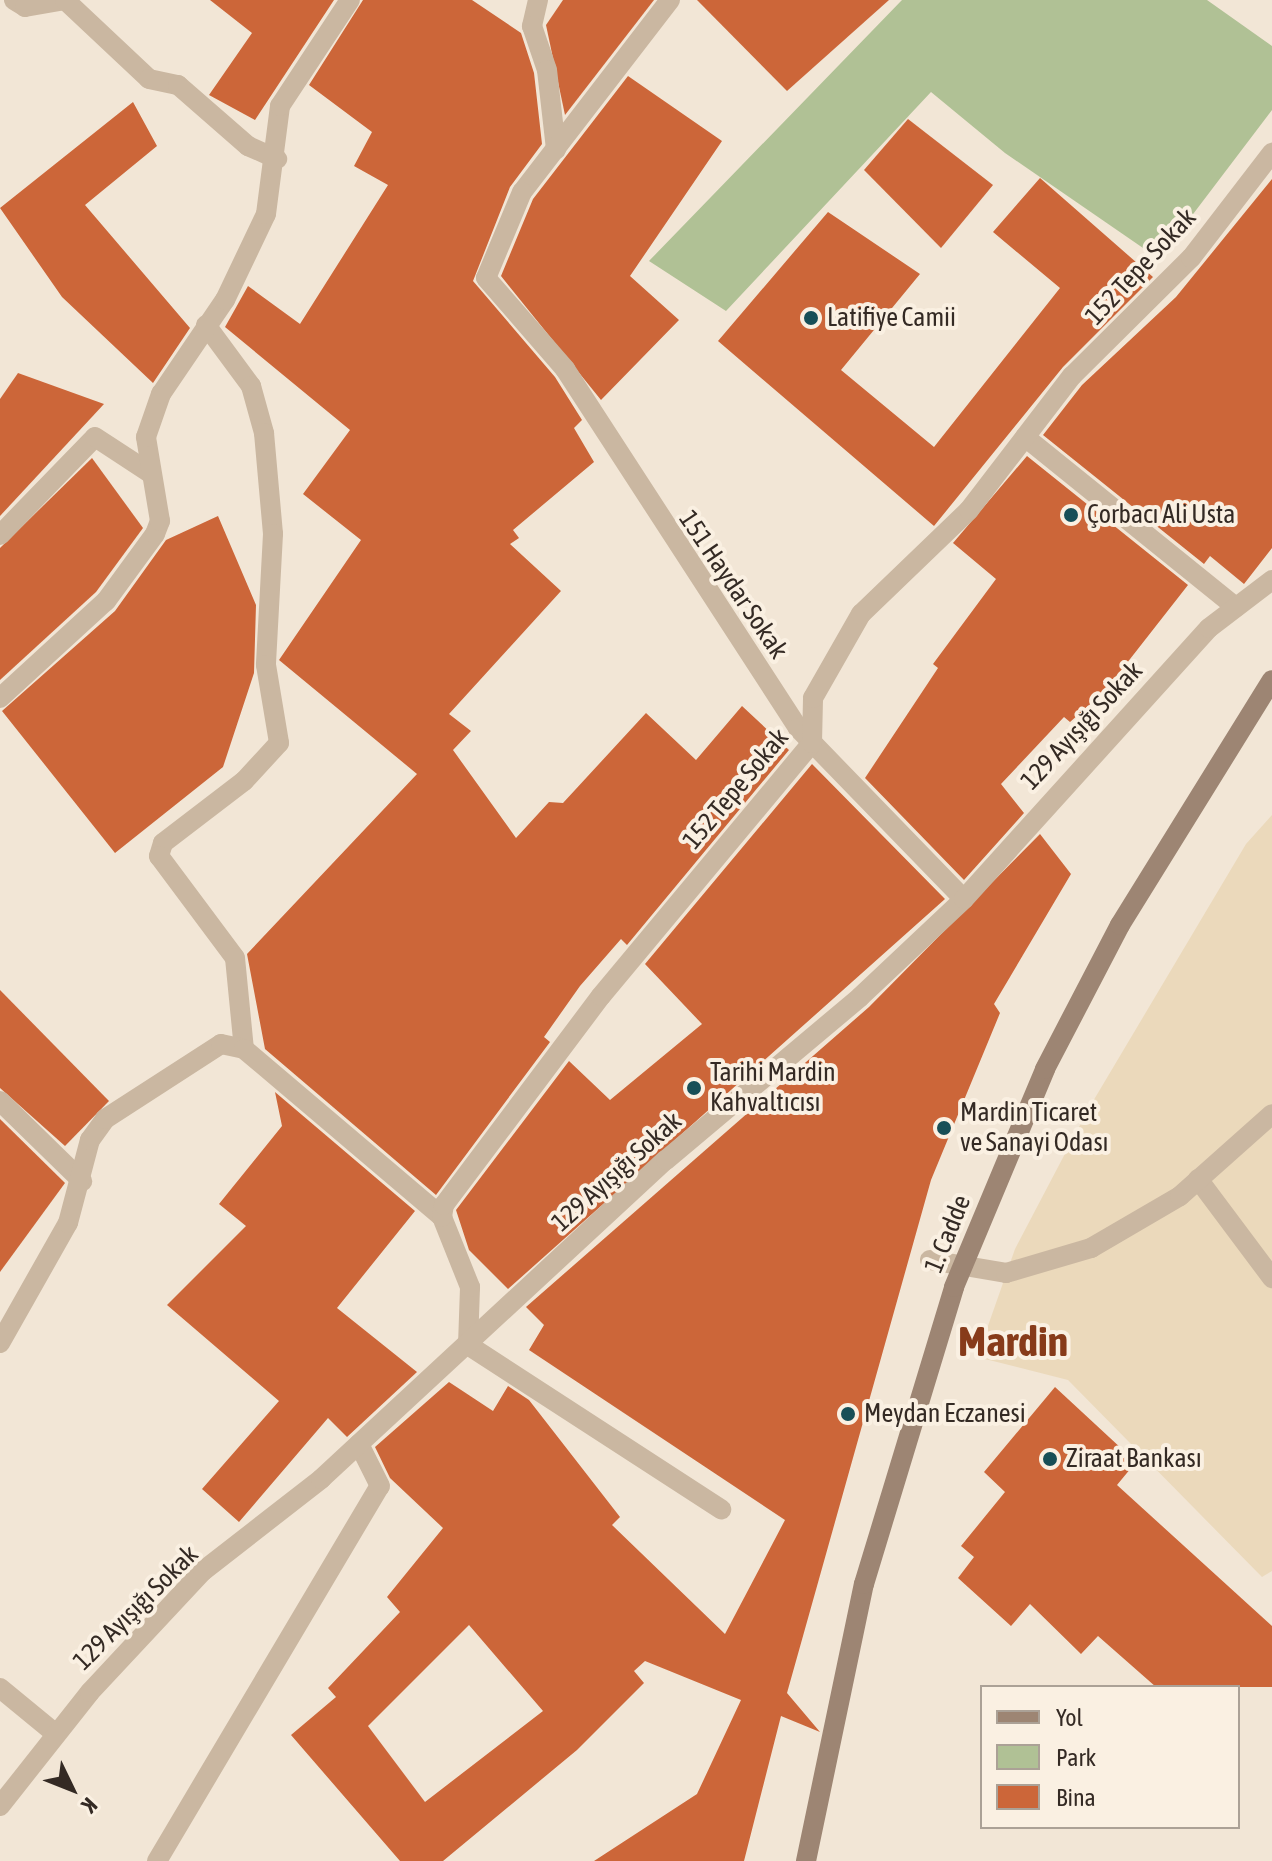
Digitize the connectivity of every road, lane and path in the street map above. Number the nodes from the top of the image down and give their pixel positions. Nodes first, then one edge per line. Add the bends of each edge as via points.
1 (14, 0) edge
2 (350, 0) edge
3 (538, 0) edge
4 (670, 0) edge
5 (556, 149) junction
6 (1272, 153) edge
7 (277, 159) junction
8 (206, 325) junction
9 (1025, 437) junction
10 (150, 473) junction
11 (0, 535) edge
12 (1272, 580) edge
13 (1236, 607) junction
14 (1272, 680) edge
15 (0, 698) edge
16 (812, 743) junction
17 (964, 899) junction
18 (244, 1049) junction
19 (0, 1101) edge
20 (1272, 1114) edge
21 (1198, 1179) junction
22 (82, 1181) junction
23 (442, 1217) junction
24 (930, 1260) dead end
25 (962, 1267) junction
26 (1272, 1278) edge
27 (0, 1343) edge
28 (468, 1345) junction
29 (359, 1444) junction
30 (721, 1509) dead end
31 (0, 1688) edge
32 (56, 1734) junction
33 (0, 1806) edge
34 (157, 1861) edge
35 (806, 1861) edge

1 - 7 street via 25,7 65,0 149,79 178,85 248,146
2 - 7 street via 280,106
3 - 5 street via 532,26 547,70
4 - 5 street
5 - 16 street, 151 Haydar Sokak via 522,192 486,278 565,369 656,519
6 - 9 street, 152 Tepe Sokak via 1191,258 1072,376
7 - 8 street via 266,214
8 - 10 street via 161,394 146,437
8 - 18 street via 251,386 264,433 273,534 266,665 279,743 244,781 163,843 159,856 235,958
9 - 13 street
9 - 16 street, 152 Tepe Sokak via 969,510 861,614 813,698
10 - 11 street via 95,437
10 - 15 street via 160,521 155,534 106,601
12 - 13 street, 129 Ayışığı Sokak
13 - 17 street, 129 Ayışığı Sokak via 1122,720
14 - 25 main road, 1. Cadde via 1120,925 1045,1069
16 - 17 street, 151 Haydar Sokak
16 - 23 street, 152 Tepe Sokak via 769,785 504,1121
17 - 28 street, 129 Ayışığı Sokak
18 - 22 street via 221,1044 105,1119 90,1140
18 - 23 street
19 - 22 street
20 - 21 street
21 - 25 street via 1091,1248 1006,1273
21 - 26 street
22 - 27 street via 28,1305
23 - 28 street via 470,1287
24 - 25 street
25 - 35 main road, 1. Cadde via 864,1584
28 - 29 street, 129 Ayışığı Sokak
28 - 30 street
29 - 32 street, 129 Ayışığı Sokak via 254,1538 203,1571
29 - 34 street via 380,1486
31 - 32 street
32 - 33 street, 129 Ayışığı Sokak

